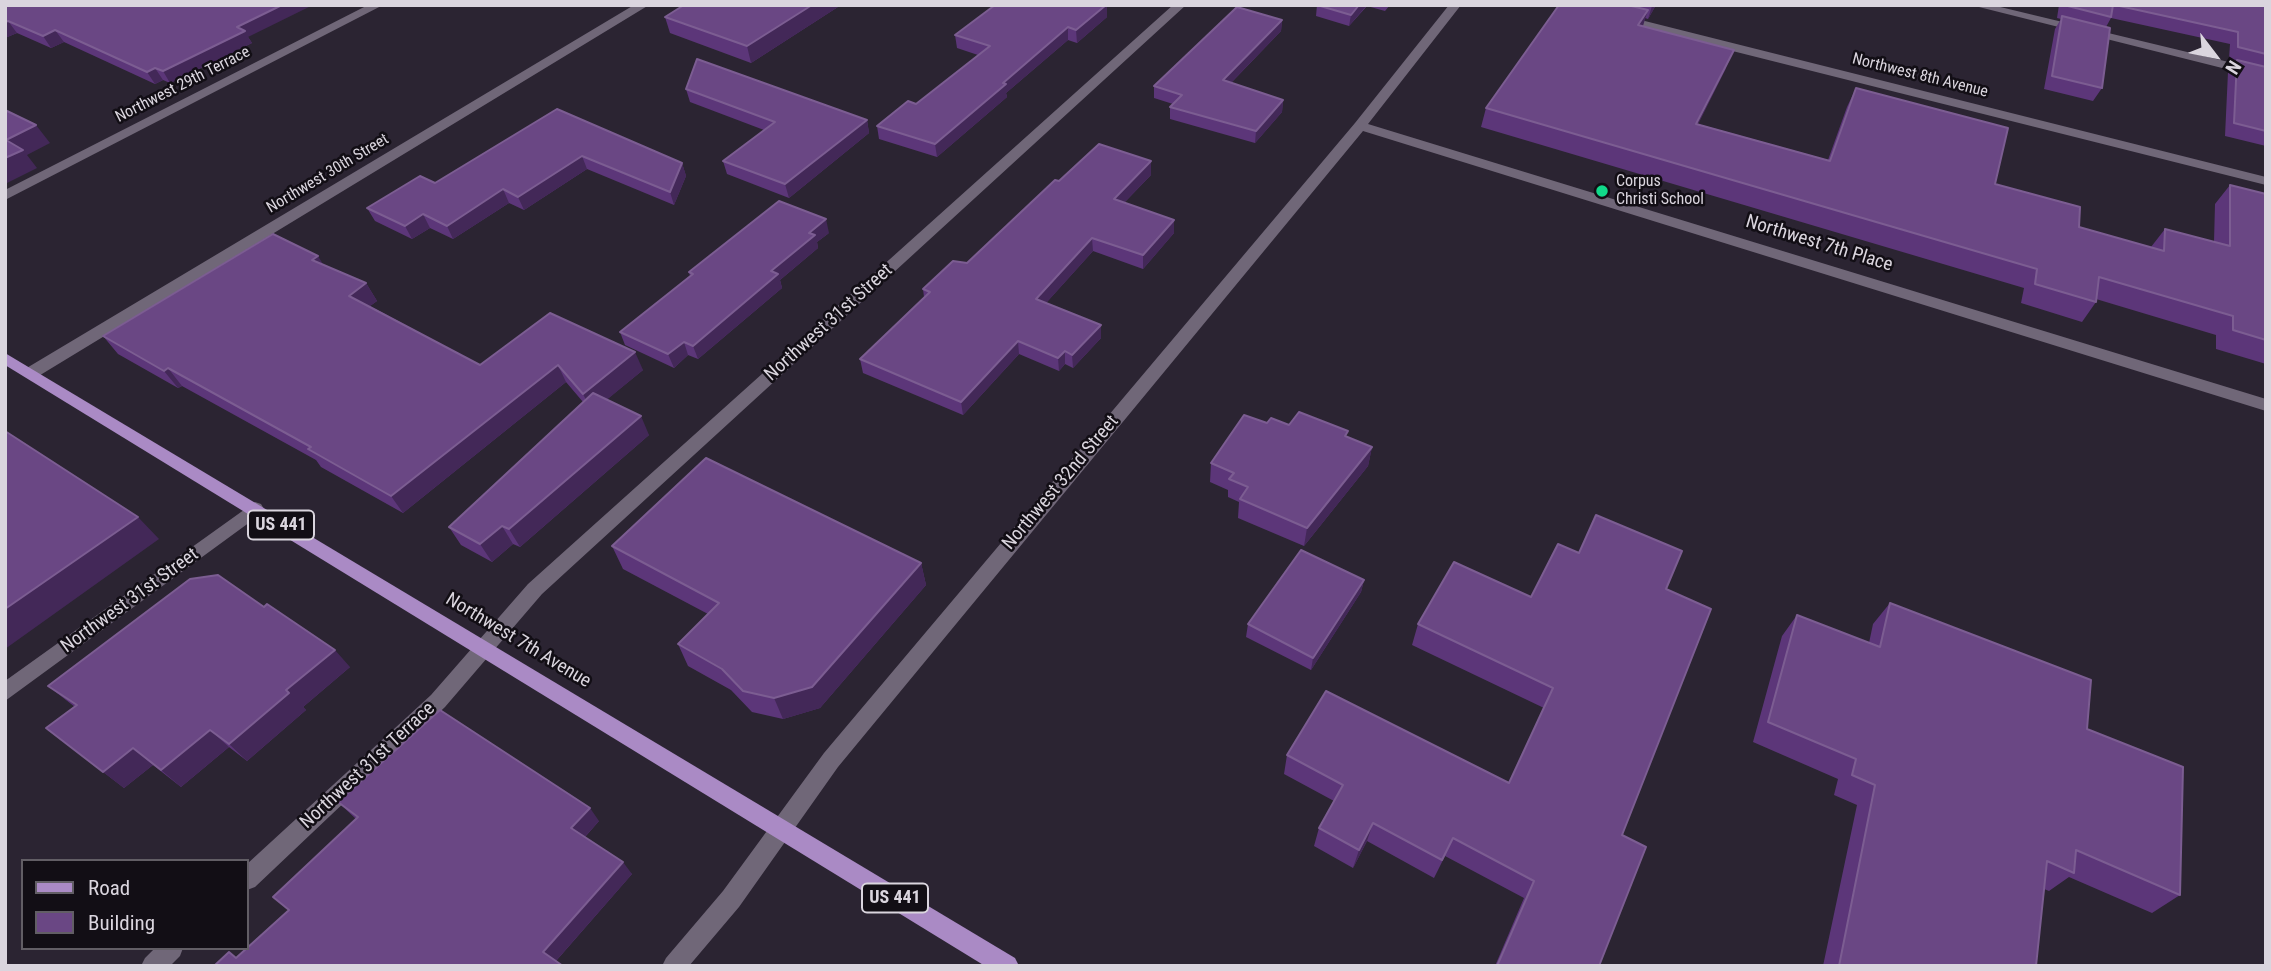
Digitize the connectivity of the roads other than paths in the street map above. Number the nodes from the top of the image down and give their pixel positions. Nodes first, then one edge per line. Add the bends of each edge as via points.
1 (377, 5) edge
2 (643, 5) edge
3 (1180, 5) edge
4 (1455, 5) edge
5 (1977, 5) edge
6 (1607, 15) edge
7 (2266, 75) edge
8 (1360, 126) junction
9 (2266, 181) edge
10 (5, 196) edge
11 (5, 358) edge
12 (31, 373) junction
13 (2266, 405) edge
14 (255, 509) junction
15 (485, 648) junction
16 (5, 692) edge
17 (782, 830) junction
18 (248, 878) edge
19 (170, 950) edge
20 (153, 966) edge
21 (674, 966) edge
22 (1007, 966) edge

1 - 10 street, Northwest 29th Terrace
2 - 12 street, Northwest 30th Street
3 - 15 street, Northwest 31st Street via 535,589
4 - 8 street, Northwest 32nd Street
5 - 7 street
6 - 9 street, Northwest 8th Avenue
8 - 13 street, Northwest 7th Place
8 - 17 street, Northwest 32nd Street via 840,750
11 - 12 main road, Northwest 7th Avenue / US 441
12 - 14 main road, Northwest 7th Avenue / US 441
14 - 15 main road, Northwest 7th Avenue / US 441
14 - 16 street, Northwest 31st Street
15 - 17 main road, Northwest 7th Avenue / US 441
15 - 18 street, Northwest 31st Terrace via 438,701
17 - 21 street, Northwest 32nd Street
17 - 22 main road, Northwest 7th Avenue / US 441
19 - 20 street

